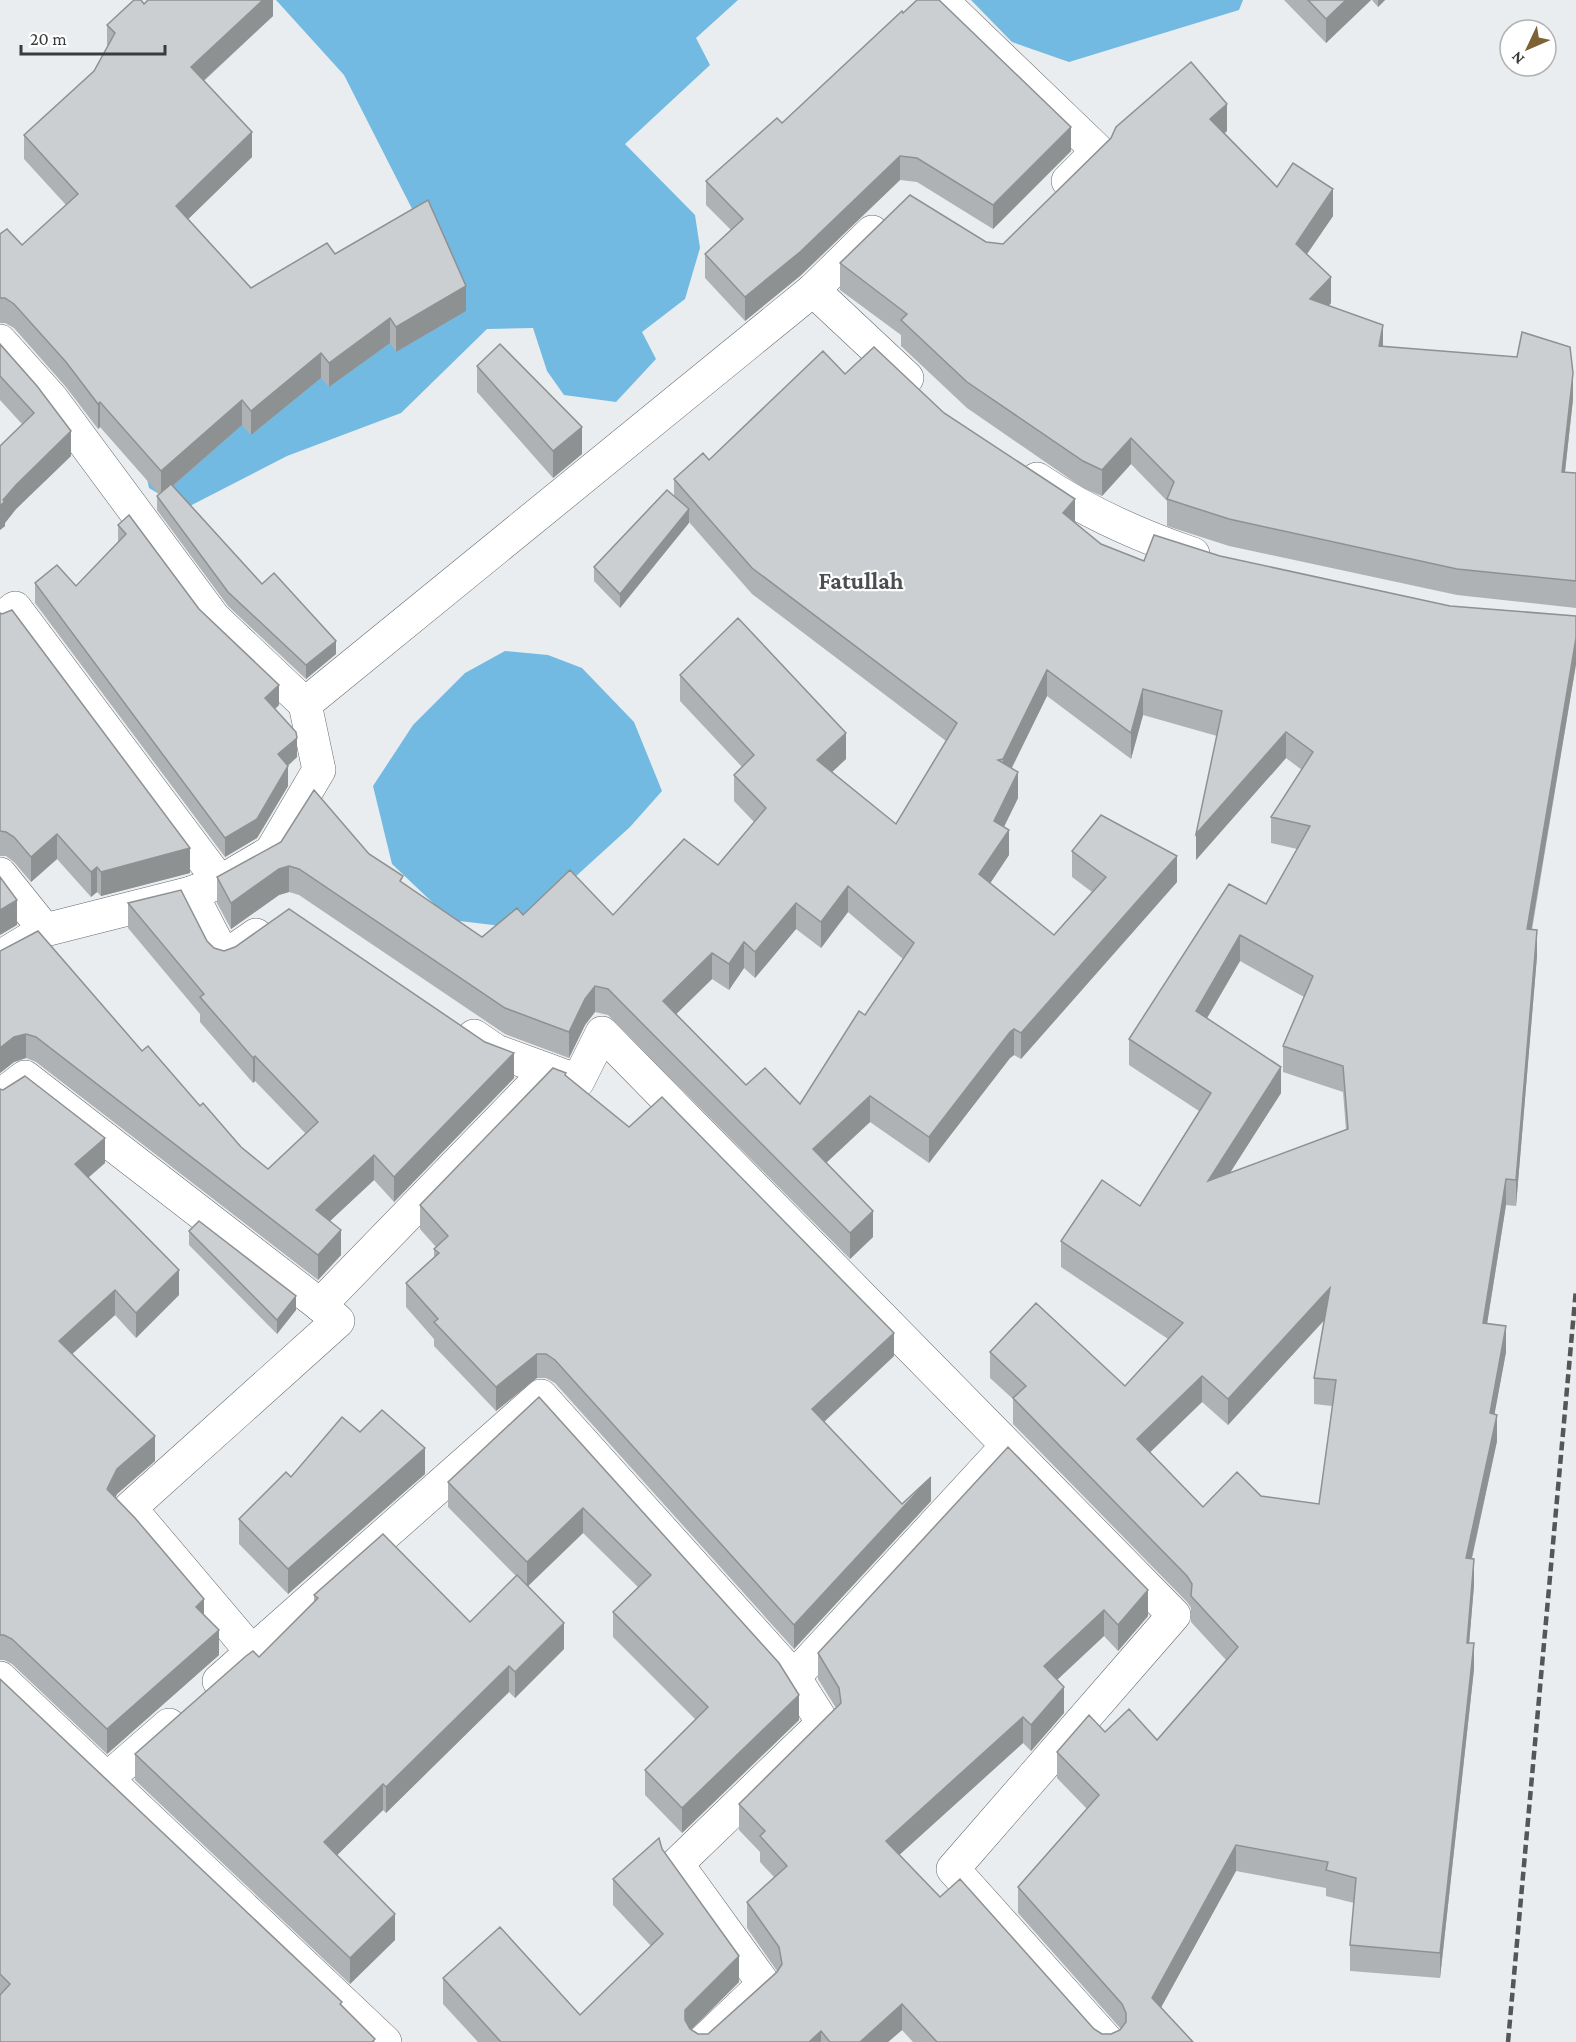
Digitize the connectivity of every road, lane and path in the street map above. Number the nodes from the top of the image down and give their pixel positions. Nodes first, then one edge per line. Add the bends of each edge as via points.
1 (941, 0) edge
2 (1043, 206) edge
3 (890, 215) edge
4 (813, 290) junction
5 (0, 341) edge
6 (930, 400) edge
7 (1010, 461) edge
8 (1224, 564) edge
9 (0, 620) edge
10 (305, 704) junction
11 (0, 874) edge
12 (205, 888) junction
13 (280, 917) edge
14 (45, 930) junction
15 (0, 957) edge
16 (447, 1018) edge
17 (548, 1070) junction
18 (0, 1096) edge
19 (320, 1305) junction
20 (1007, 1446) junction
21 (252, 1652) junction
22 (794, 1677) junction
23 (0, 1678) edge
24 (107, 1779) junction
25 (386, 2042) edge
26 (703, 2042) edge
27 (1108, 2042) edge

1 - 2 street via 1098,151
3 - 4 street
4 - 6 street
4 - 10 street
5 - 10 street via 52,399 214,618
7 - 8 street via 1074,504 1147,539
9 - 12 street via 15,608
10 - 12 street via 320,770 271,852
11 - 14 street
12 - 13 street via 225,957
12 - 14 street
14 - 15 street
16 - 17 street via 496,1051
17 - 19 street
17 - 20 street via 578,1081 602,1034
18 - 19 street via 25,1077
19 - 21 street via 338,1321 130,1508
20 - 22 street
20 - 27 street via 1174,1616 953,1869
21 - 22 street via 541,1396
21 - 24 street
22 - 26 street via 823,1723 677,1864 764,1984
23 - 24 street
24 - 25 street

